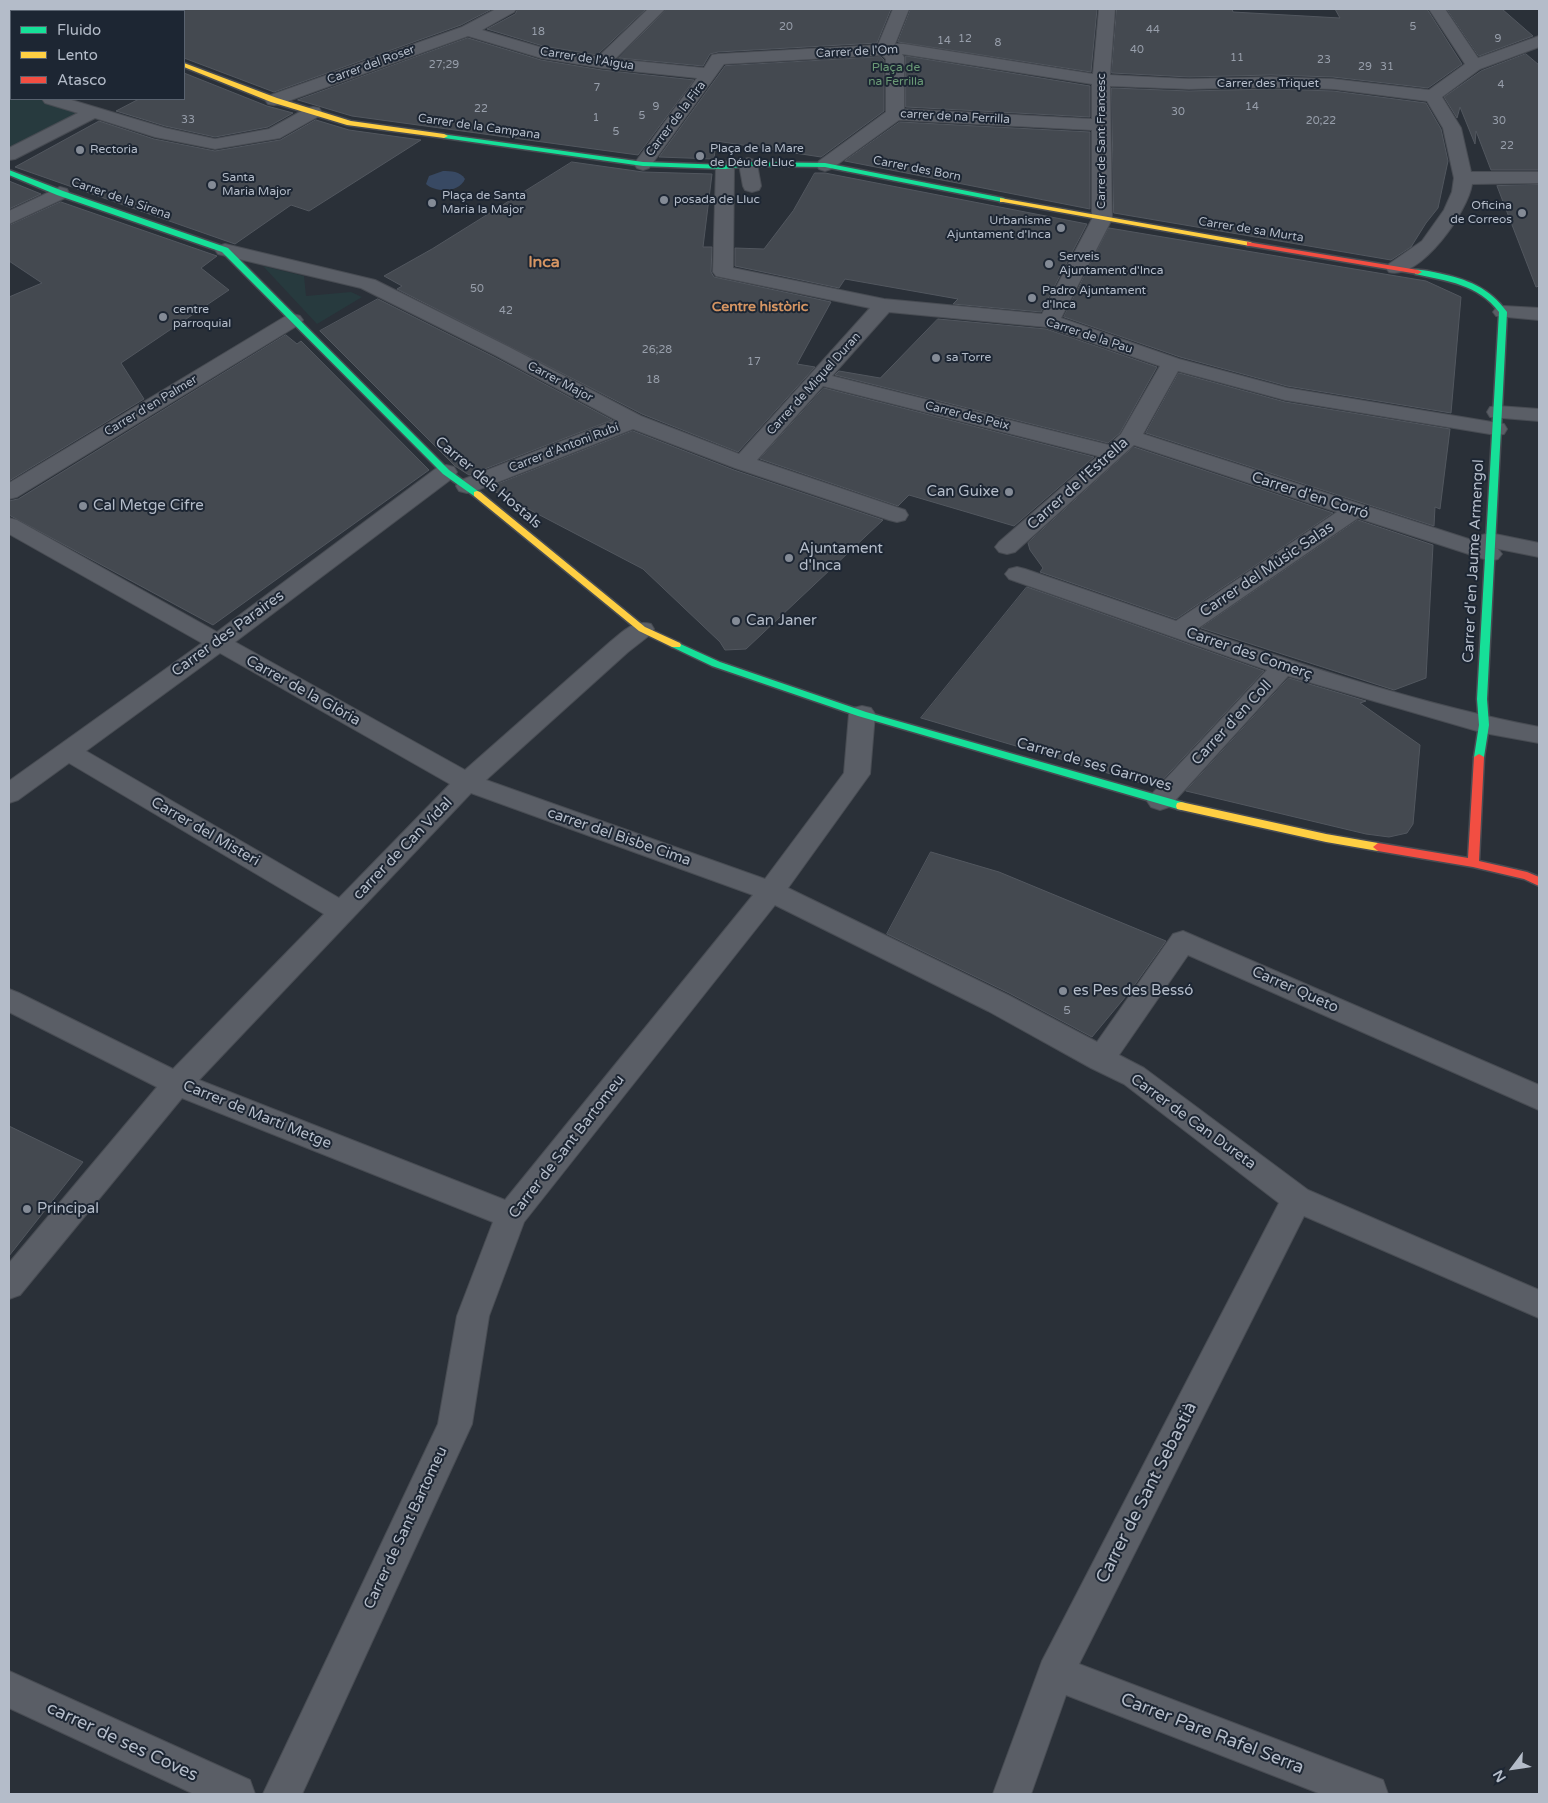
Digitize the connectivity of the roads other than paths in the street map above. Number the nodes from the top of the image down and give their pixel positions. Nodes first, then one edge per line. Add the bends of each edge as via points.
1 (658, 9) edge
2 (901, 9) edge
3 (1107, 9) edge
4 (1437, 9) edge
5 (500, 10) edge
6 (468, 31) junction
7 (1539, 41) edge
8 (885, 50) junction
9 (602, 64) junction
10 (185, 65) edge
11 (1474, 65) junction
12 (709, 74) junction
13 (1101, 80) junction
14 (1434, 96) junction
15 (274, 100) junction
16 (74, 103) edge
17 (313, 112) junction
18 (895, 114) junction
19 (1102, 125) junction
20 (9, 155) edge
21 (643, 164) junction
22 (748, 164) junction
23 (825, 165) junction
24 (725, 167) junction
25 (9, 172) edge
26 (1463, 178) junction
27 (1539, 178) edge
28 (752, 186) dead end
29 (60, 193) junction
30 (9, 218) edge
31 (1102, 219) junction
32 (225, 250) junction
33 (1396, 268) junction
34 (884, 304) junction
35 (1504, 312) junction
36 (1539, 314) edge
37 (294, 320) junction
38 (1049, 321) junction
39 (1172, 363) junction
40 (819, 379) junction
41 (1539, 415) edge
42 (1497, 420) junction
43 (633, 421) junction
44 (1130, 437) junction
45 (1114, 453) junction
46 (743, 463) junction
47 (446, 472) junction
48 (467, 486) junction
49 (9, 492) edge
50 (1355, 510) junction
51 (897, 515) dead end
52 (9, 525) edge
53 (1007, 547) dead end
54 (1490, 547) junction
55 (1539, 550) edge
56 (1017, 574) dead end
57 (642, 629) junction
58 (1179, 630) junction
59 (218, 643) junction
60 (716, 664) joint
61 (1283, 667) junction
62 (862, 714) junction
63 (1484, 725) junction
64 (1539, 735) edge
65 (68, 751) junction
66 (467, 782) junction
67 (9, 794) edge
68 (1160, 801) junction
69 (1473, 863) junction
70 (1539, 882) edge
71 (770, 891) junction
72 (342, 912) junction
73 (9, 1000) edge
74 (1101, 1060) junction
75 (177, 1084) junction
76 (1539, 1098) edge
77 (1296, 1199) junction
78 (511, 1216) junction
79 (9, 1286) edge
80 (1539, 1304) edge
81 (1055, 1673) junction
82 (9, 1689) edge
83 (236, 1794) edge
84 (282, 1794) edge
85 (1012, 1794) edge
86 (1369, 1794) edge

1 - 9 street
2 - 8 street
3 - 13 street, Carrer de Sant Francesc
4 - 11 street
5 - 6 street, Carrer del Roser
6 - 9 street, Carrer de l'Aigua via 541,53
6 - 15 street, Carrer del Roser
7 - 11 street
8 - 12 street, Carrer de l'Om via 718,60
8 - 13 street, Carrer de l'Om via 904,49
8 - 18 street via 896,57
9 - 12 street, Carrer de l'Aigua
10 - 15 street, Carrer de la Campana
11 - 14 street
12 - 21 street, Carrer de la Fira
13 - 14 street, Carrer des Triquet via 1333,84
13 - 19 street, Carrer de Sant Francesc
14 - 26 street via 1452,128
15 - 17 street, Carrer de la Campana
16 - 17 street via 161,133 215,144 274,134
16 - 20 street
17 - 21 street, Carrer de la Campana via 350,123
18 - 19 street, carrer de na Ferrilla
18 - 23 street, carrer de na Ferrilla
19 - 31 street, Carrer de Sant Francesc
21 - 24 street
22 - 23 street, Carrer des Born
22 - 24 street, Carrer des Born
22 - 28 street
23 - 31 street, Carrer des Born
24 - 34 street, Carrer de la Pau via 723,272
25 - 29 street, Carrer de la Sirena
26 - 27 street
26 - 33 street via 1453,210 1429,245
29 - 30 street
29 - 32 street, Carrer de la Sirena
31 - 33 street, Carrer de sa Murta
31 - 38 street, Carrer de Sant Francesc
32 - 37 street, Carrer dels Hostals
32 - 43 street, Carrer Major via 368,284
33 - 35 street via 1471,284 1496,300
34 - 38 street, Carrer de la Pau
34 - 40 street, Carrer de Miquel Duran
35 - 36 street
35 - 42 street, Carrer d'en Jaume Armengol
37 - 47 street, Carrer dels Hostals
37 - 49 street, Carrer d'en Palmer
38 - 39 street, Carrer de la Pau
39 - 42 street, Carrer de la Pau via 1286,394
39 - 44 street, Carrer de l'Estrella
40 - 45 street, Carrer des Peix
40 - 46 street, Carrer de Miquel Duran
41 - 42 street, Carrer de la Pau
42 - 54 street, Carrer d'en Jaume Armengol
43 - 46 street, Carrer Major
43 - 48 street, Carrer d'Antoni Rubí
44 - 45 street, Carrer de l'Estrella
44 - 50 street, Carrer d'en Corró
45 - 53 street, Carrer de l'Estrella
46 - 51 street, Carrer Major
47 - 48 street, Carrer dels Hostals
47 - 59 street, Carrer des Paraires
48 - 57 street, Carrer dels Hostals
50 - 54 street, Carrer d'en Corró
50 - 58 street, Carrer del Músic Salas
52 - 59 street, Carrer de la Glòria
54 - 55 street, Carrer d'en Corró
54 - 63 street, Carrer d'en Jaume Armengol via 1482,699
56 - 58 street, Carrer des Comerç
57 - 60 street, Carrer dels Hostals
57 - 66 street, carrer de Can Vidal
58 - 61 street, Carrer des Comerç
59 - 65 street, Carrer des Paraires
59 - 66 street, Carrer de la Glòria
60 - 62 street, Carrer de ses Garroves
61 - 63 street, Carrer des Comerç
61 - 68 street, Carrer d'en Coll
62 - 68 street, Carrer de ses Garroves
62 - 71 street, Carrer de Sant Bartomeu via 857,774
63 - 64 street, Carrer des Comerç
63 - 69 street, Carrer d'en Jaume Armengol
65 - 67 street, Carrer des Paraires
65 - 72 street, Carrer del Misteri
66 - 71 street, carrer del Bisbe Cima
66 - 72 street, carrer de Can Vidal
68 - 69 street, Carrer de ses Garroves via 1326,838
69 - 70 street
71 - 74 street, Carrer de Can Dureta via 998,1003
71 - 78 street, Carrer de Sant Bartomeu
72 - 75 street, carrer de Can Vidal
73 - 75 street, Carrer de Martí Metge
74 - 76 street, Carrer Queto via 1183,941
74 - 77 street, Carrer de Can Dureta via 1134,1076
75 - 78 street, Carrer de Martí Metge
75 - 79 street, carrer de Can Vidal
77 - 80 street, Carrer de Can Dureta
77 - 81 street, Carrer de Sant Sebastià
78 - 84 street, Carrer de Sant Bartomeu via 473,1316 455,1424
81 - 85 street, Carrer de Sant Sebastià
81 - 86 street, Carrer Pare Rafel Serra
82 - 83 street, carrer de ses Coves

